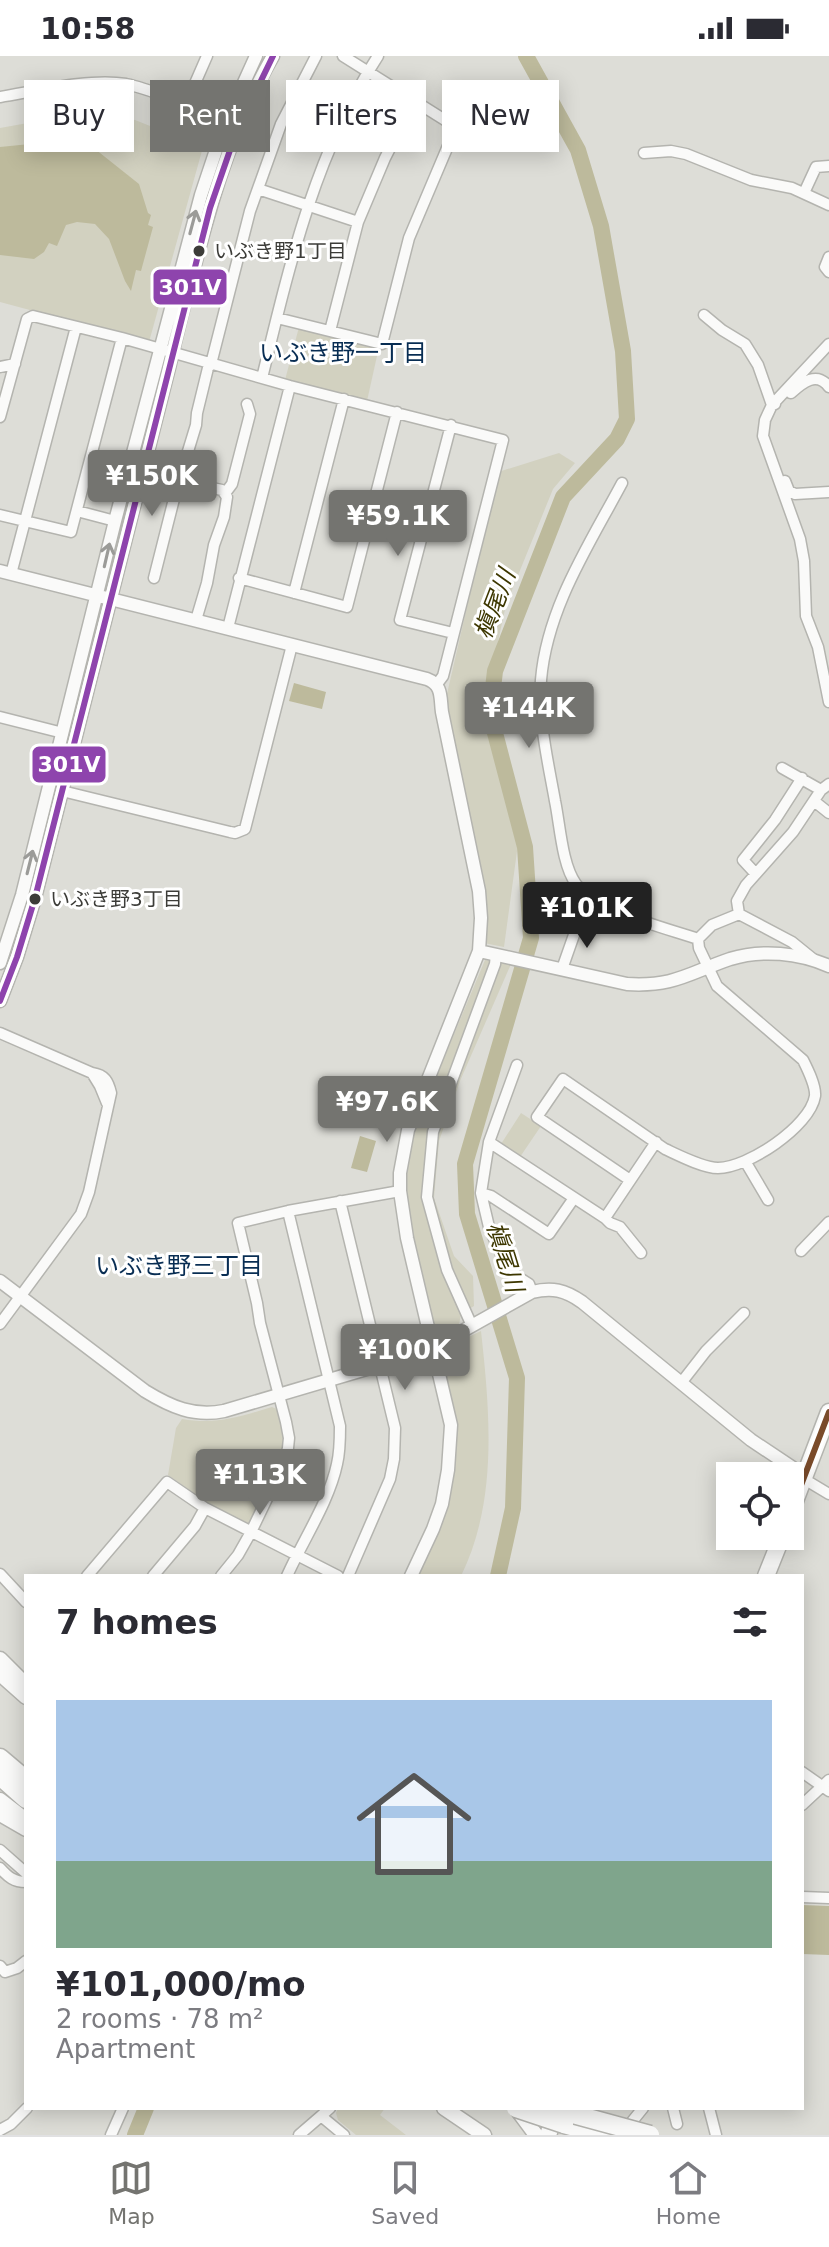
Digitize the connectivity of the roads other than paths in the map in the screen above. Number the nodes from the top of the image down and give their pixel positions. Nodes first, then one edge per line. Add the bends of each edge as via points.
1 (207, 56) edge
2 (256, 56) edge
3 (273, 56) edge
4 (316, 56) edge
5 (343, 56) edge
6 (378, 56) edge
7 (368, 72) junction
8 (381, 80) edge
9 (0, 97) edge
10 (426, 108) edge
11 (388, 152) edge
12 (644, 153) dead end
13 (829, 166) edge
14 (258, 189) junction
15 (804, 193) junction
16 (308, 205) junction
17 (829, 205) edge
18 (358, 222) junction
19 (829, 257) edge
20 (829, 272) edge
21 (704, 315) dead end
22 (277, 318) junction
23 (76, 327) junction
24 (330, 331) junction
25 (122, 338) junction
26 (829, 344) edge
27 (159, 349) junction
28 (173, 353) junction
29 (15, 364) junction
30 (211, 364) junction
31 (0, 367) edge
32 (262, 378) junction
33 (290, 386) junction
34 (829, 387) edge
35 (344, 399) junction
36 (247, 404) dead end
37 (772, 405) junction
38 (397, 412) junction
39 (0, 417) edge
40 (451, 425) junction
41 (774, 467) junction
42 (183, 479) junction
43 (622, 483) dead end
44 (226, 492) junction
45 (829, 492) edge
46 (77, 511) junction
47 (0, 515) edge
48 (25, 521) junction
49 (115, 521) junction
50 (6, 572) edge
51 (154, 578) dead end
52 (239, 578) junction
53 (294, 593) junction
54 (104, 598) junction
55 (196, 620) junction
56 (228, 628) junction
57 (453, 633) junction
58 (292, 645) junction
59 (437, 684) junction
60 (827, 686) edge
61 (829, 702) edge
62 (0, 717) edge
63 (63, 733) junction
64 (782, 768) dead end
65 (802, 778) junction
66 (825, 787) edge
67 (62, 791) junction
68 (814, 801) junction
69 (829, 813) edge
70 (755, 873) junction
71 (739, 914) junction
72 (578, 928) dead end
73 (698, 939) junction
74 (479, 951) junction
75 (497, 955) junction
76 (813, 959) junction
77 (0, 963) edge
78 (829, 966) edge
79 (709, 968) junction
80 (559, 969) junction
81 (0, 1001) edge
82 (0, 1033) edge
83 (517, 1065) dead end
84 (489, 1142) junction
85 (656, 1142) junction
86 (745, 1161) junction
87 (630, 1180) junction
88 (400, 1191) junction
89 (481, 1193) junction
90 (574, 1198) junction
91 (768, 1200) dead end
92 (340, 1201) junction
93 (288, 1211) junction
94 (605, 1218) junction
95 (829, 1222) edge
96 (639, 1247) dead end
97 (801, 1251) dead end
98 (0, 1281) edge
99 (528, 1294) junction
100 (21, 1297) junction
101 (744, 1313) dead end
102 (0, 1324) edge
103 (474, 1324) junction
104 (434, 1347) junction
105 (380, 1365) junction
106 (328, 1380) junction
107 (681, 1383) junction
108 (278, 1395) junction
109 (829, 1412) edge
110 (805, 1476) junction
111 (829, 1494) edge
112 (205, 1508) junction
113 (251, 1532) junction
114 (776, 1550) edge
115 (297, 1554) junction
116 (0, 1574) edge
117 (89, 1574) edge
118 (155, 1574) edge
119 (223, 1574) edge
120 (288, 1574) edge
121 (334, 1574) edge
122 (349, 1574) edge
123 (412, 1574) edge
124 (767, 1574) edge
125 (24, 1600) edge
126 (0, 1659) edge
127 (0, 1674) edge
128 (24, 1683) edge
129 (24, 1695) edge
130 (0, 1758) edge
131 (804, 1773) edge
132 (0, 1776) edge
133 (24, 1778) edge
134 (827, 1786) edge
135 (24, 1797) edge
136 (0, 1800) edge
137 (804, 1803) edge
138 (0, 1814) edge
139 (24, 1818) edge
140 (24, 1828) edge
141 (0, 1850) edge
142 (0, 1868) edge
143 (24, 1871) edge
144 (24, 1882) edge
145 (804, 1897) edge
146 (829, 1898) edge
147 (24, 1963) edge
148 (0, 1966) edge
149 (25, 2110) edge
150 (122, 2110) edge
151 (438, 2110) edge
152 (447, 2110) edge
153 (522, 2110) edge
154 (523, 2110) edge
155 (641, 2110) edge
156 (674, 2110) edge
157 (710, 2110) edge
158 (326, 2112) edge
159 (549, 2122) edge
160 (677, 2124) dead end
161 (0, 2130) edge
162 (622, 2133) edge
163 (111, 2135) edge
164 (299, 2135) edge
165 (344, 2135) edge
166 (470, 2135) edge
167 (484, 2135) edge
168 (603, 2135) edge
169 (636, 2135) edge
170 (650, 2135) edge
171 (716, 2135) edge

1 - 9 street via 186,104 104,82
27 -> 2 street via 201,195
3 - 28 street via 231,142
4 - 14 street via 281,124
5 - 7 street
6 - 7 street
7 - 8 street
7 - 16 street via 332,141
10 - 24 street via 456,127 409,238 382,344
11 - 18 street
12 - 15 street via 686,154 751,180
13 - 15 street via 816,167
14 - 16 street
14 - 30 street
15 - 17 street
16 - 18 street
16 - 22 street
18 - 24 street
19 - 20 street
21 - 37 street via 745,344
22 - 24 street
22 - 32 street
23 - 25 street
23 - 29 street via 27,319
23 - 48 street
25 - 27 street
25 - 46 street
26 - 37 street
27 - 28 street
27 - 49 street
28 - 30 street
28 - 54 street
29 - 31 street
29 - 39 street
30 - 32 street
30 - 42 street
32 - 33 street
33 - 35 street
33 - 52 street
34 - 37 street via 819,378 808,380
35 - 38 street
35 - 53 street
36 - 44 street via 250,414
37 - 41 street via 763,436
38 - 40 street
38 - 53 street via 347,607
40 - 57 street via 503,440
40 - 57 street via 400,620
41 - 45 street via 795,494
41 - 60 street via 800,539 806,616
42 - 44 street
42 - 51 street
43 - 73 street via 559,603 546,644 541,681 548,760 576,884 618,912
44 - 55 street
46 - 48 street via 71,532
46 - 49 street
47 - 48 street
48 - 50 street
54 -> 49 street
50 - 54 street
52 - 53 street
52 - 56 street
54 - 55 street
54 - 63 street
54 - 67 street
55 - 56 street
56 - 58 street
57 - 59 street
58 - 59 street
58 - 67 street via 245,829 230,832
59 - 74 street via 479,891
60 - 61 street
62 - 63 street
77 -> 63 street
64 - 65 street
65 - 66 street
65 - 70 street via 743,860
66 - 68 street
67 - 81 street via 35,898
68 - 69 street
68 - 70 street
70 - 71 street via 737,901
71 - 73 street via 712,925
71 - 76 street
72 - 80 street
73 - 79 street
74 - 75 street
74 - 88 street via 408,1130
75 - 80 street
75 - 103 street via 433,1132 427,1197 447,1270 467,1320
76 - 78 street
76 - 79 street via 763,953
79 - 80 street via 669,983 644,985
79 - 86 street via 717,986 803,1060 815,1095 791,1131
82 - 100 street via 100,1074 111,1093 81,1214
83 - 84 street via 515,1084
84 - 89 street
84 - 90 street
85 - 86 street via 715,1168
85 - 87 street
85 - 87 street via 563,1079 537,1117
86 - 91 street
87 - 94 street
88 - 92 street
88 - 104 street
89 - 90 street via 549,1234
89 - 99 street via 501,1254 529,1284
90 - 94 street
92 - 93 street
92 - 105 street
93 - 106 street
93 - 108 street via 238,1223
94 - 96 street
95 - 97 street
98 - 100 street
99 - 103 street
99 - 107 street via 545,1289 570,1294
100 - 102 street
100 - 108 street via 168,1405 213,1413
101 - 107 street
103 - 104 street
104 - 105 street
104 - 123 street via 451,1425 448,1470 442,1504
105 - 106 street
105 - 122 street via 395,1428 394,1459
106 - 108 street
106 - 115 street via 340,1426 337,1465
107 - 110 street
108 - 113 street via 288,1448
109 - 110 highway
110 - 111 street
112 - 113 street
112 - 117 street via 167,1482
112 - 118 street
113 - 115 street
113 - 119 street
114 - 124 highway
115 - 120 street
115 - 121 street
116 - 125 street
126 - 128 main road
127 - 129 main road
130 - 133 highway
131 - 134 street
132 - 135 highway
134 - 137 street
136 - 139 main road
138 - 140 main road
141 - 143 street
142 - 144 street via 9,1878
145 - 146 street
147 - 148 street via 5,1972
149 - 161 street
150 - 163 street
151 - 166 main road
152 - 167 main road
153 - 159 main road
154 - 168 highway, bridge
155 - 162 street
156 - 160 street
157 - 171 street
158 - 164 street
158 - 165 street
159 - 170 highway, bridge
162 - 169 street

